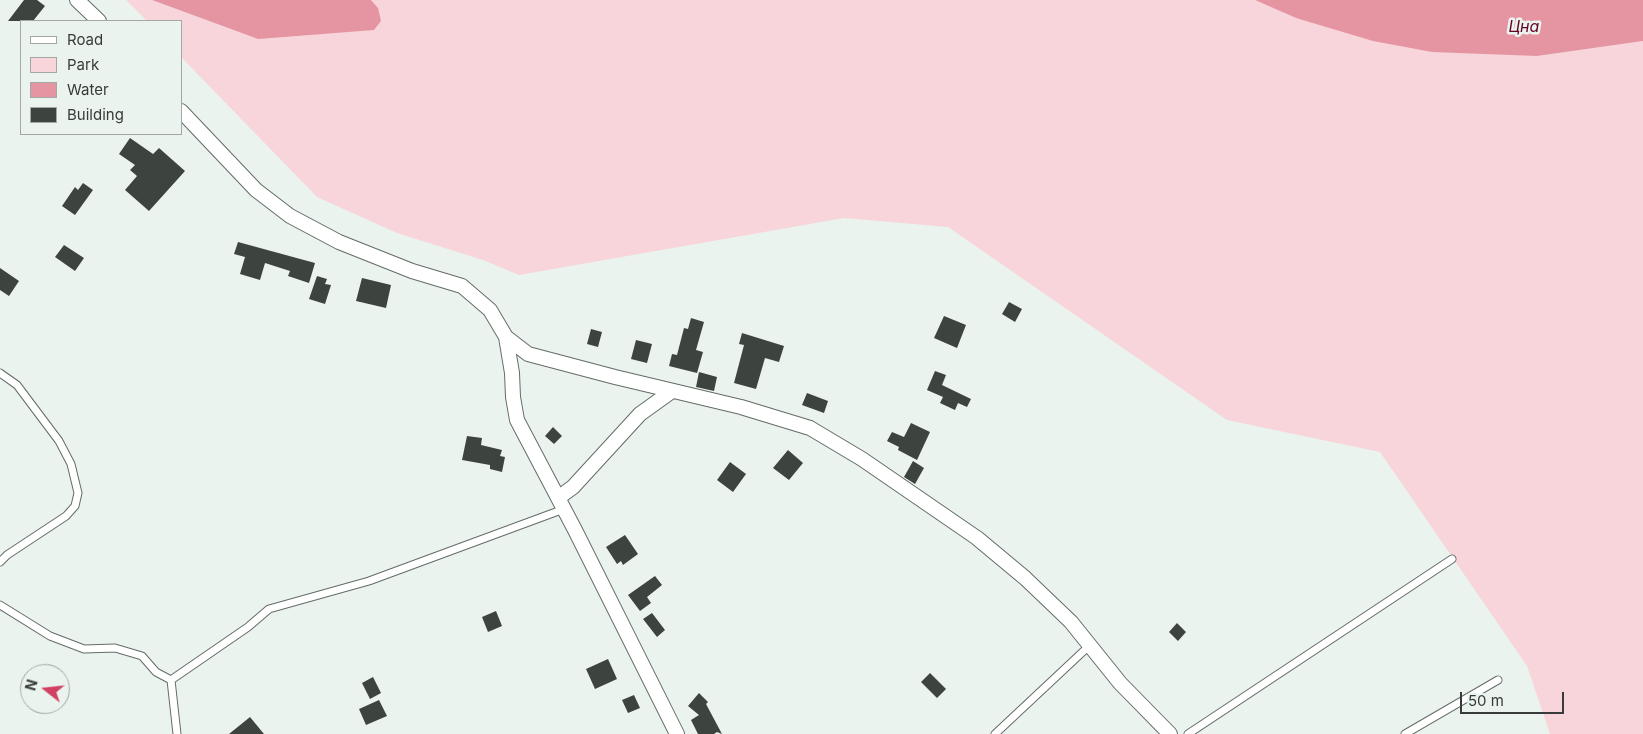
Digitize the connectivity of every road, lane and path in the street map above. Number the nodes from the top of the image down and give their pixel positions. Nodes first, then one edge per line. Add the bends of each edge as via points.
1 (77, 0) edge
2 (98, 20) edge
3 (182, 112) edge
4 (506, 337) junction
5 (0, 373) edge
6 (672, 391) junction
7 (561, 504) junction
8 (1452, 559) dead end
9 (0, 562) edge
10 (0, 605) edge
11 (1089, 646) junction
12 (171, 680) junction
13 (1498, 680) dead end
14 (177, 734) edge
15 (676, 734) edge
16 (995, 734) edge
17 (1170, 734) edge
18 (1188, 734) edge
19 (1405, 734) edge

1 - 2 street
3 - 4 street via 256,190 284,212 339,242 412,271 462,286 490,310
4 - 6 street via 528,354
4 - 7 street via 517,420
5 - 9 lane via 17,385 59,441 71,464 78,493 66,516
6 - 7 street via 640,414
6 - 11 street via 810,428 862,459 984,543 1071,622
7 - 12 lane via 369,581 269,609
7 - 15 street
8 - 18 lane
10 - 12 lane via 50,636 84,649 115,648 142,656 156,672
11 - 16 lane
11 - 17 street
12 - 14 lane
13 - 19 lane

